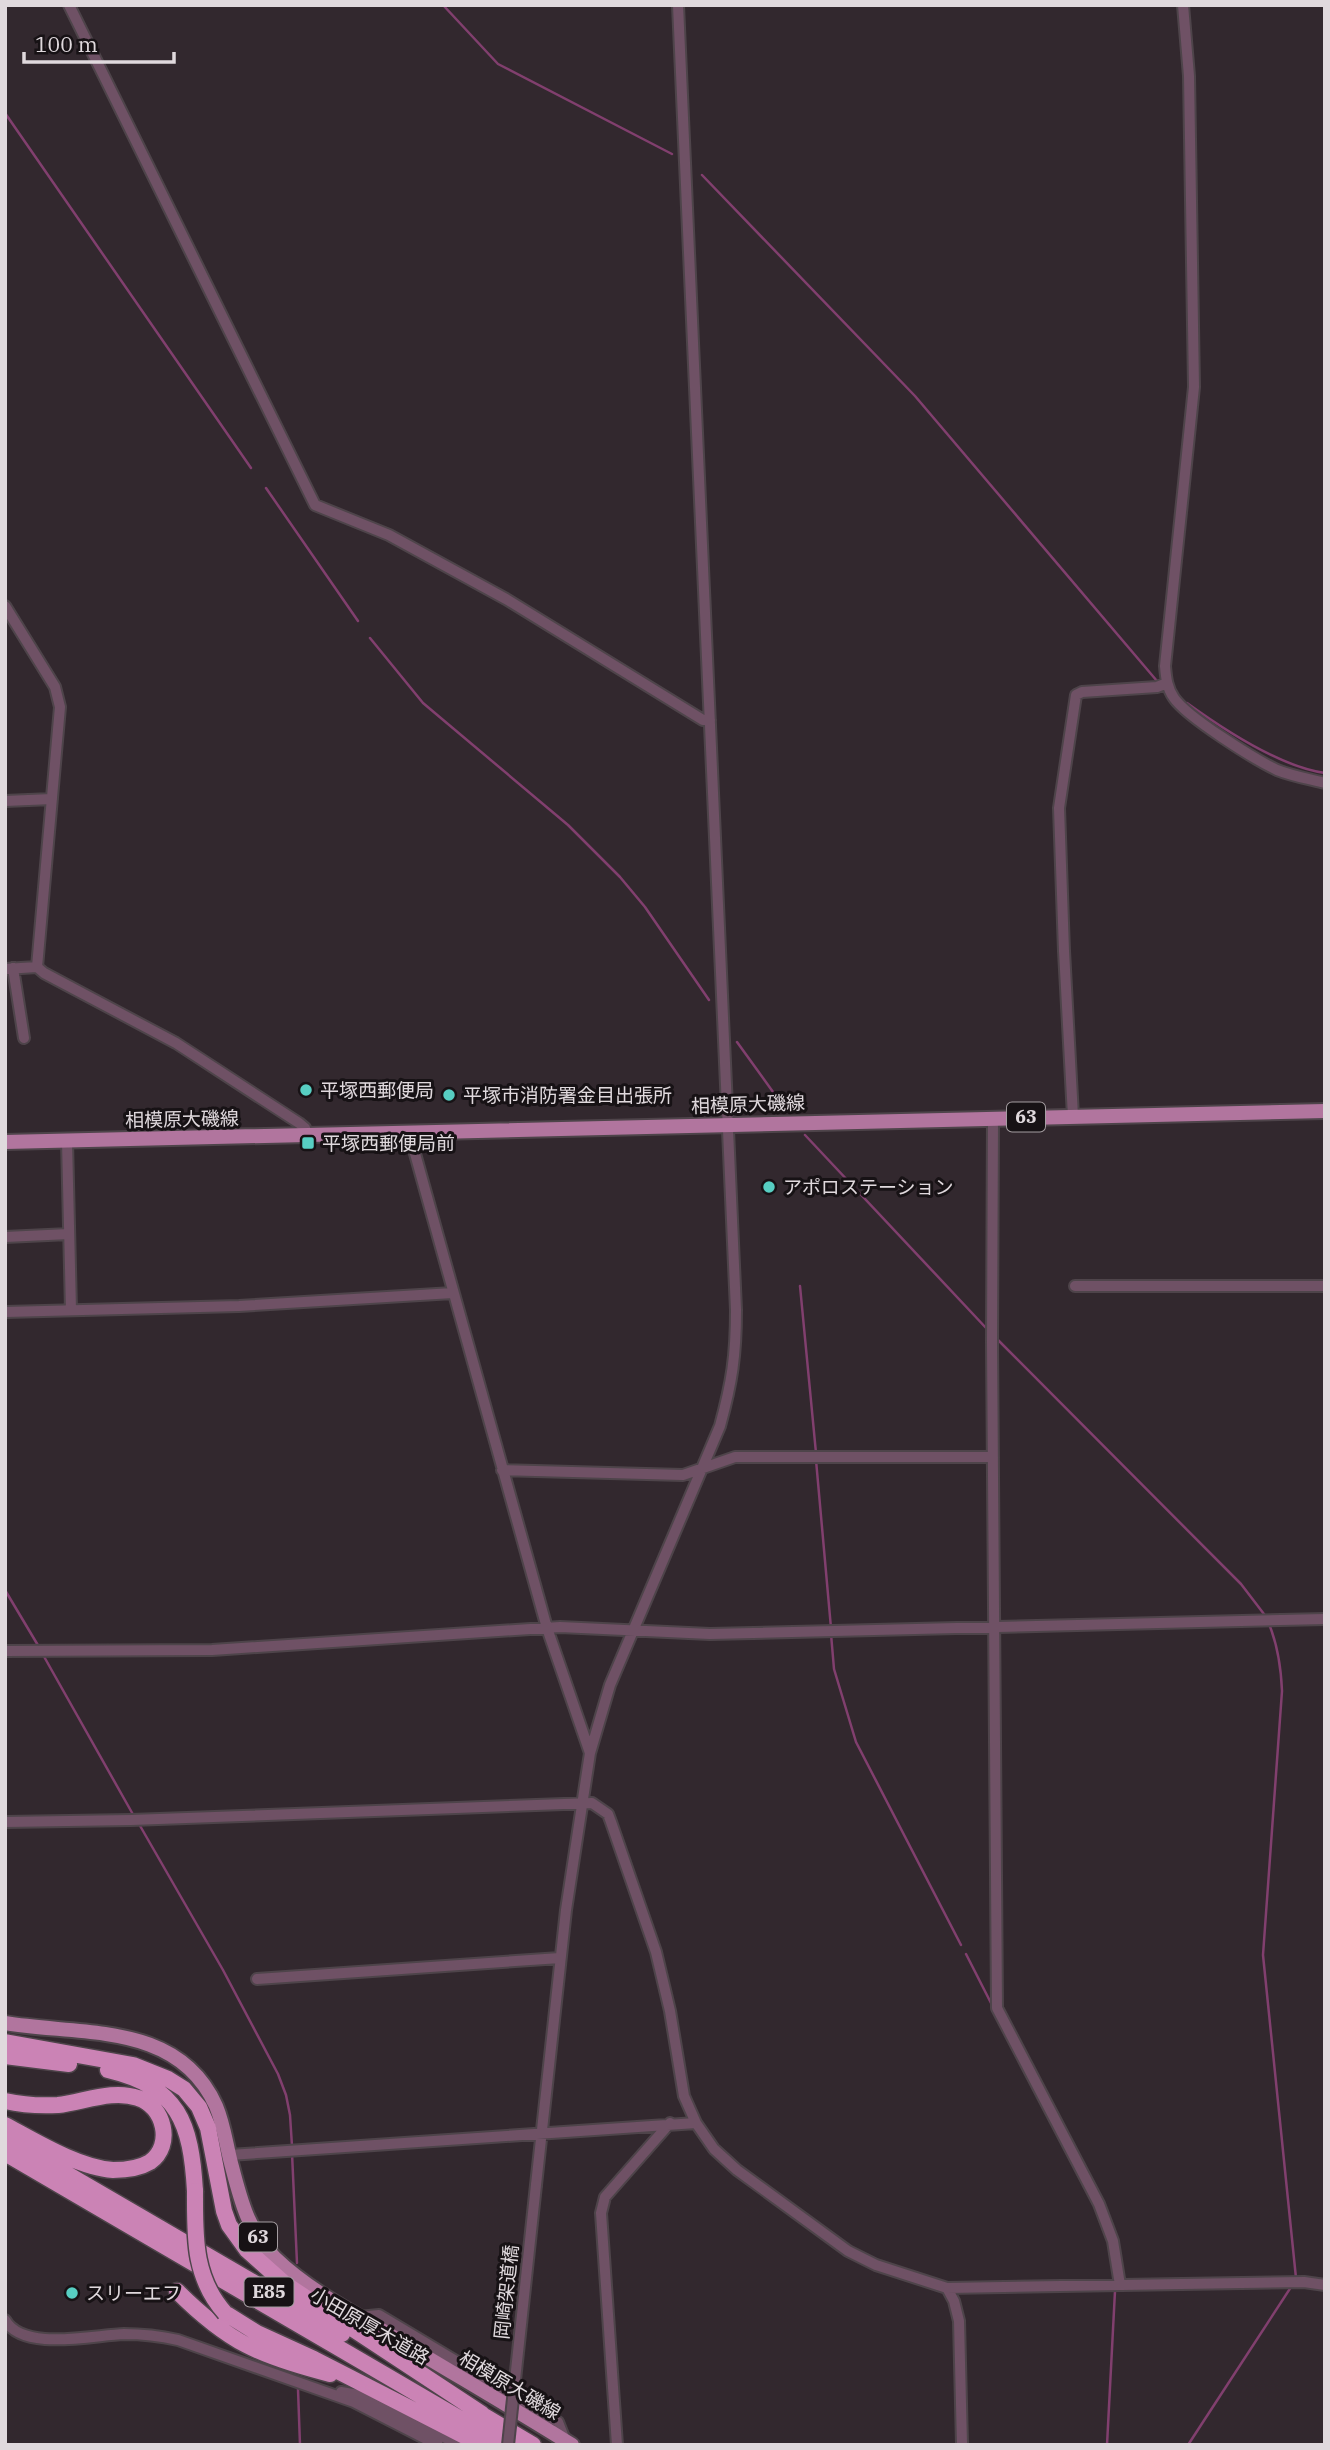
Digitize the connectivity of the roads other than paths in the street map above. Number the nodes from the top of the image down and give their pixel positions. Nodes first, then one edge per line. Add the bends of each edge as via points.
1 (69, 5) edge
2 (678, 5) edge
3 (1183, 5) edge
4 (5, 606) edge
5 (1167, 683) junction
6 (710, 720) junction
7 (1325, 783) edge
8 (52, 799) junction
9 (5, 801) edge
10 (37, 967) junction
11 (9, 968) edge
12 (24, 1038) dead end
13 (1325, 1111) edge
14 (1073, 1116) junction
15 (993, 1118) junction
16 (727, 1124) junction
17 (408, 1132) junction
18 (307, 1135) junction
19 (67, 1141) junction
20 (5, 1142) edge
21 (69, 1234) junction
22 (5, 1237) edge
23 (1075, 1286) dead end
24 (1325, 1286) edge
25 (453, 1293) junction
26 (71, 1310) junction
27 (5, 1312) edge
28 (993, 1457) junction
29 (704, 1467) junction
30 (502, 1470) junction
31 (1325, 1619) edge
32 (995, 1627) junction
33 (547, 1628) junction
34 (634, 1630) junction
35 (5, 1651) edge
36 (590, 1753) junction
37 (580, 1803) junction
38 (5, 1822) edge
39 (560, 1958) junction
40 (257, 1979) dead end
41 (5, 2023) edge
42 (5, 2042) edge
43 (5, 2056) edge
44 (5, 2101) edge
45 (670, 2123) junction
46 (696, 2123) junction
47 (5, 2125) edge
48 (541, 2132) junction
49 (5, 2138) edge
50 (5, 2153) edge
51 (229, 2155) junction
52 (1120, 2285) junction
53 (1325, 2285) edge
54 (947, 2288) junction
55 (177, 2291) dead end
56 (6, 2325) edge
57 (359, 2382) junction
58 (304, 2386) junction
59 (482, 2414) junction
60 (568, 2442) edge
61 (438, 2445) edge
62 (460, 2445) edge
63 (482, 2445) edge
64 (506, 2445) edge
65 (533, 2445) edge
66 (617, 2445) edge
67 (962, 2445) edge

1 - 6 street via 315,505 389,535 494,592 703,720
2 - 6 street, 岡崎架道橋
3 - 5 street via 1189,76 1194,387
4 - 8 street via 55,687 60,707
5 - 7 street via 1183,708 1210,729 1275,769
5 - 14 street via 1076,695 1059,808
6 - 16 street, 岡崎架道橋
8 - 9 street
8 - 10 street
10 - 11 street
10 - 18 street via 176,1043 299,1123
11 - 12 street
13 - 14 main road, 相模原大磯線 / 63
14 - 15 main road, 相模原大磯線 / 63
15 - 16 main road, 相模原大磯線 / 63
15 - 28 street
16 - 17 main road, 相模原大磯線 / 63
16 - 29 street, 岡崎架道橋 via 736,1354 733,1381
17 - 18 main road, 相模原大磯線 / 63
17 - 25 street
18 - 19 main road, 相模原大磯線 / 63
19 - 20 main road, 相模原大磯線 / 63
19 - 21 street
21 - 22 street
21 - 26 street
23 - 24 street
25 - 26 street
25 - 30 street
26 - 27 street
28 - 29 street via 735,1457
28 - 32 street
29 - 30 street via 683,1475
29 - 34 street, 岡崎架道橋
30 - 33 street
31 - 32 street
32 - 34 street via 710,1634
32 - 52 street via 997,2008 1099,2204 1113,2241
33 - 34 street
33 - 35 street via 212,1650
33 - 36 street
34 - 36 street, 岡崎架道橋 via 610,1685
36 - 37 street, 岡崎架道橋
37 - 38 street
37 - 39 street, 岡崎架道橋
37 - 46 street via 592,1804 608,1814 611,1822 656,1952 684,2096
39 - 40 street
39 - 48 street, 岡崎架道橋
41 - 51 main road, 相模原大磯線 / 63 via 136,2039 173,2056 206,2088
42 - 59 highway via 133,2065 184,2089 208,2128 224,2211 247,2250 295,2291
43 - 57 highway, bridge via 110,2070 149,2084 164,2095 188,2136 200,2269 213,2299 239,2324
44 - 47 highway via 34,2106 106,2096 138,2098 159,2113 164,2139 150,2161 112,2170 79,2160
45 - 46 street
45 - 48 street
45 - 66 street via 605,2197 601,2213
46 - 54 street via 714,2149 737,2170 848,2251
48 - 51 street
48 - 64 street, 岡崎架道橋, bridge
49 - 59 highway, 小田原厚木道路 / E85
50 - 64 highway, 小田原厚木道路 / E85
51 - 60 main road, 相模原大磯線 / 63 via 248,2222 273,2256 308,2285
52 - 53 street
52 - 54 street
54 - 67 street via 959,2321
55 - 57 highway via 224,2333 253,2350
56 - 58 street via 42,2340 150,2334
57 - 63 highway
58 - 61 street via 354,2402
58 - 62 street via 359,2395
59 - 65 highway, 小田原厚木道路 / E85

